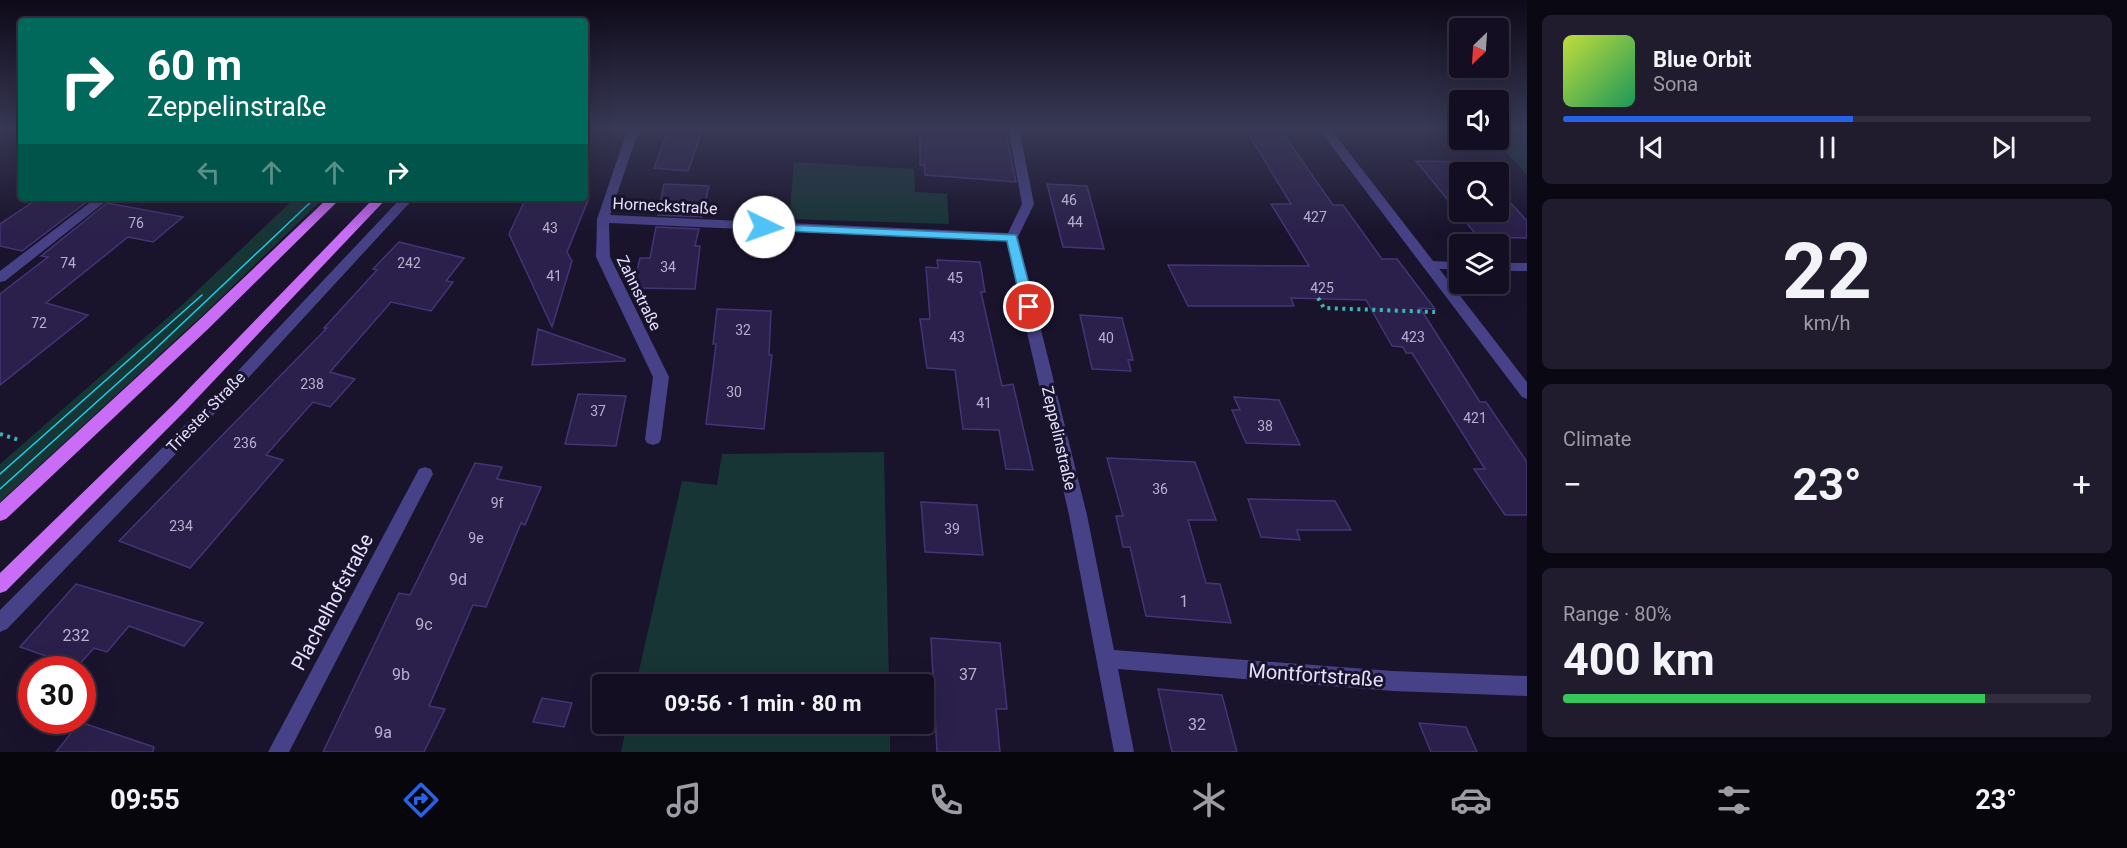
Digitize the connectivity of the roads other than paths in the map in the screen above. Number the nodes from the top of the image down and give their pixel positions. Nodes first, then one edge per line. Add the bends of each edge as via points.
1 (622, 163) edge
2 (1020, 163) edge
3 (1351, 163) edge
4 (100, 201) edge
5 (332, 201) edge
6 (378, 201) edge
7 (405, 201) edge
8 (603, 219) junction
9 (1012, 237) junction
10 (1429, 265) junction
11 (1449, 266) edge
12 (1509, 267) edge
13 (1527, 267) edge
14 (0, 278) edge
15 (1527, 393) edge
16 (653, 439) dead end
17 (425, 474) dead end
18 (0, 514) edge
19 (0, 585) edge
20 (0, 623) edge
21 (1106, 659) junction
22 (1527, 686) edge
23 (278, 752) edge
24 (1124, 752) edge

1 - 8 street, Zahnstraße
2 - 9 street via 1028,204
3 - 10 street
4 - 14 street
5 - 18 main road
6 - 19 main road, Triester Straße via 180,407
7 - 20 street, Triester Straße via 222,397
8 - 9 street, Horneckstraße
8 - 16 street, Zahnstraße via 603,257 661,377
9 - 21 street, Zeppelinstraße via 1078,515
10 - 11 street
10 - 15 street
12 - 13 street
17 - 23 street, Plachelhofstraße
21 - 22 street, Montfortstraße via 1393,681
21 - 24 street, Zeppelinstraße

